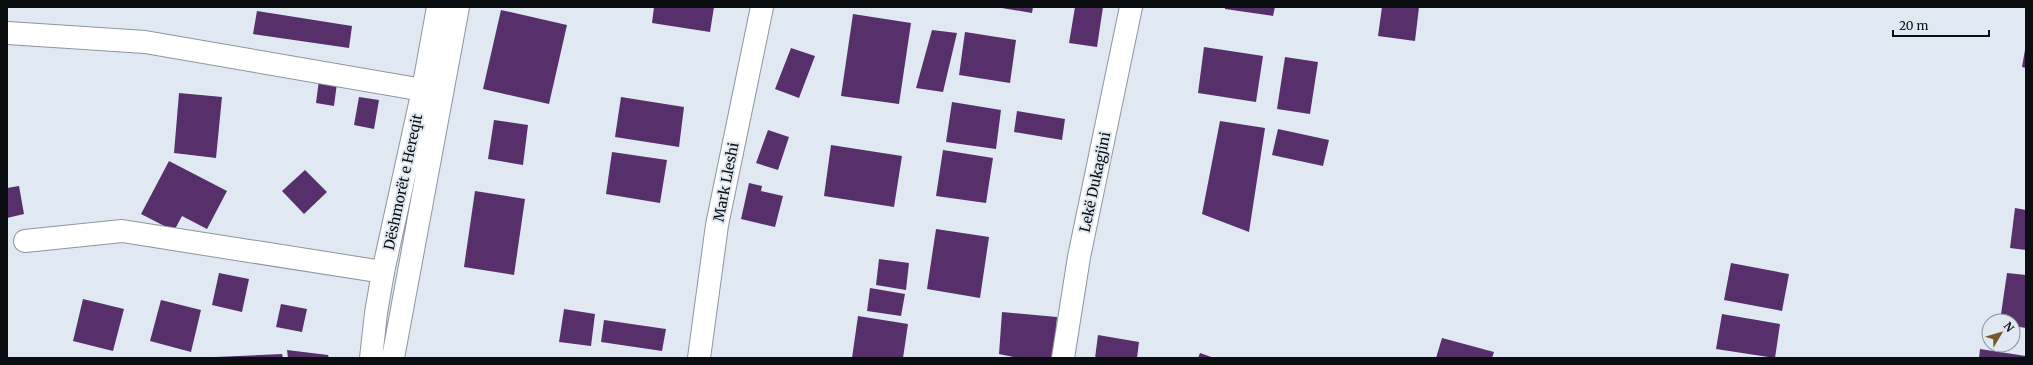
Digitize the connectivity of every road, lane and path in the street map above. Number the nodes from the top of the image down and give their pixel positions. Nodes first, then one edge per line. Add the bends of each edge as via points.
1 (438, 7) edge
2 (458, 7) edge
3 (762, 7) edge
4 (1131, 7) edge
5 (8, 33) dead end
6 (423, 90) junction
7 (25, 241) dead end
8 (383, 272) junction
9 (377, 357) edge
10 (393, 358) edge
11 (698, 358) edge
12 (1063, 358) edge

1 - 6 street, Dëshmorët e Hereqit
2 - 10 street
3 - 11 street, Mark Lleshi via 717,225
4 - 12 street, Lekë Dukagjini via 1079,257
5 - 6 street via 145,42
6 - 8 street, Dëshmorët e Hereqit
7 - 8 street via 122,231
8 - 9 street, Dëshmorët e Hereqit via 376,313

